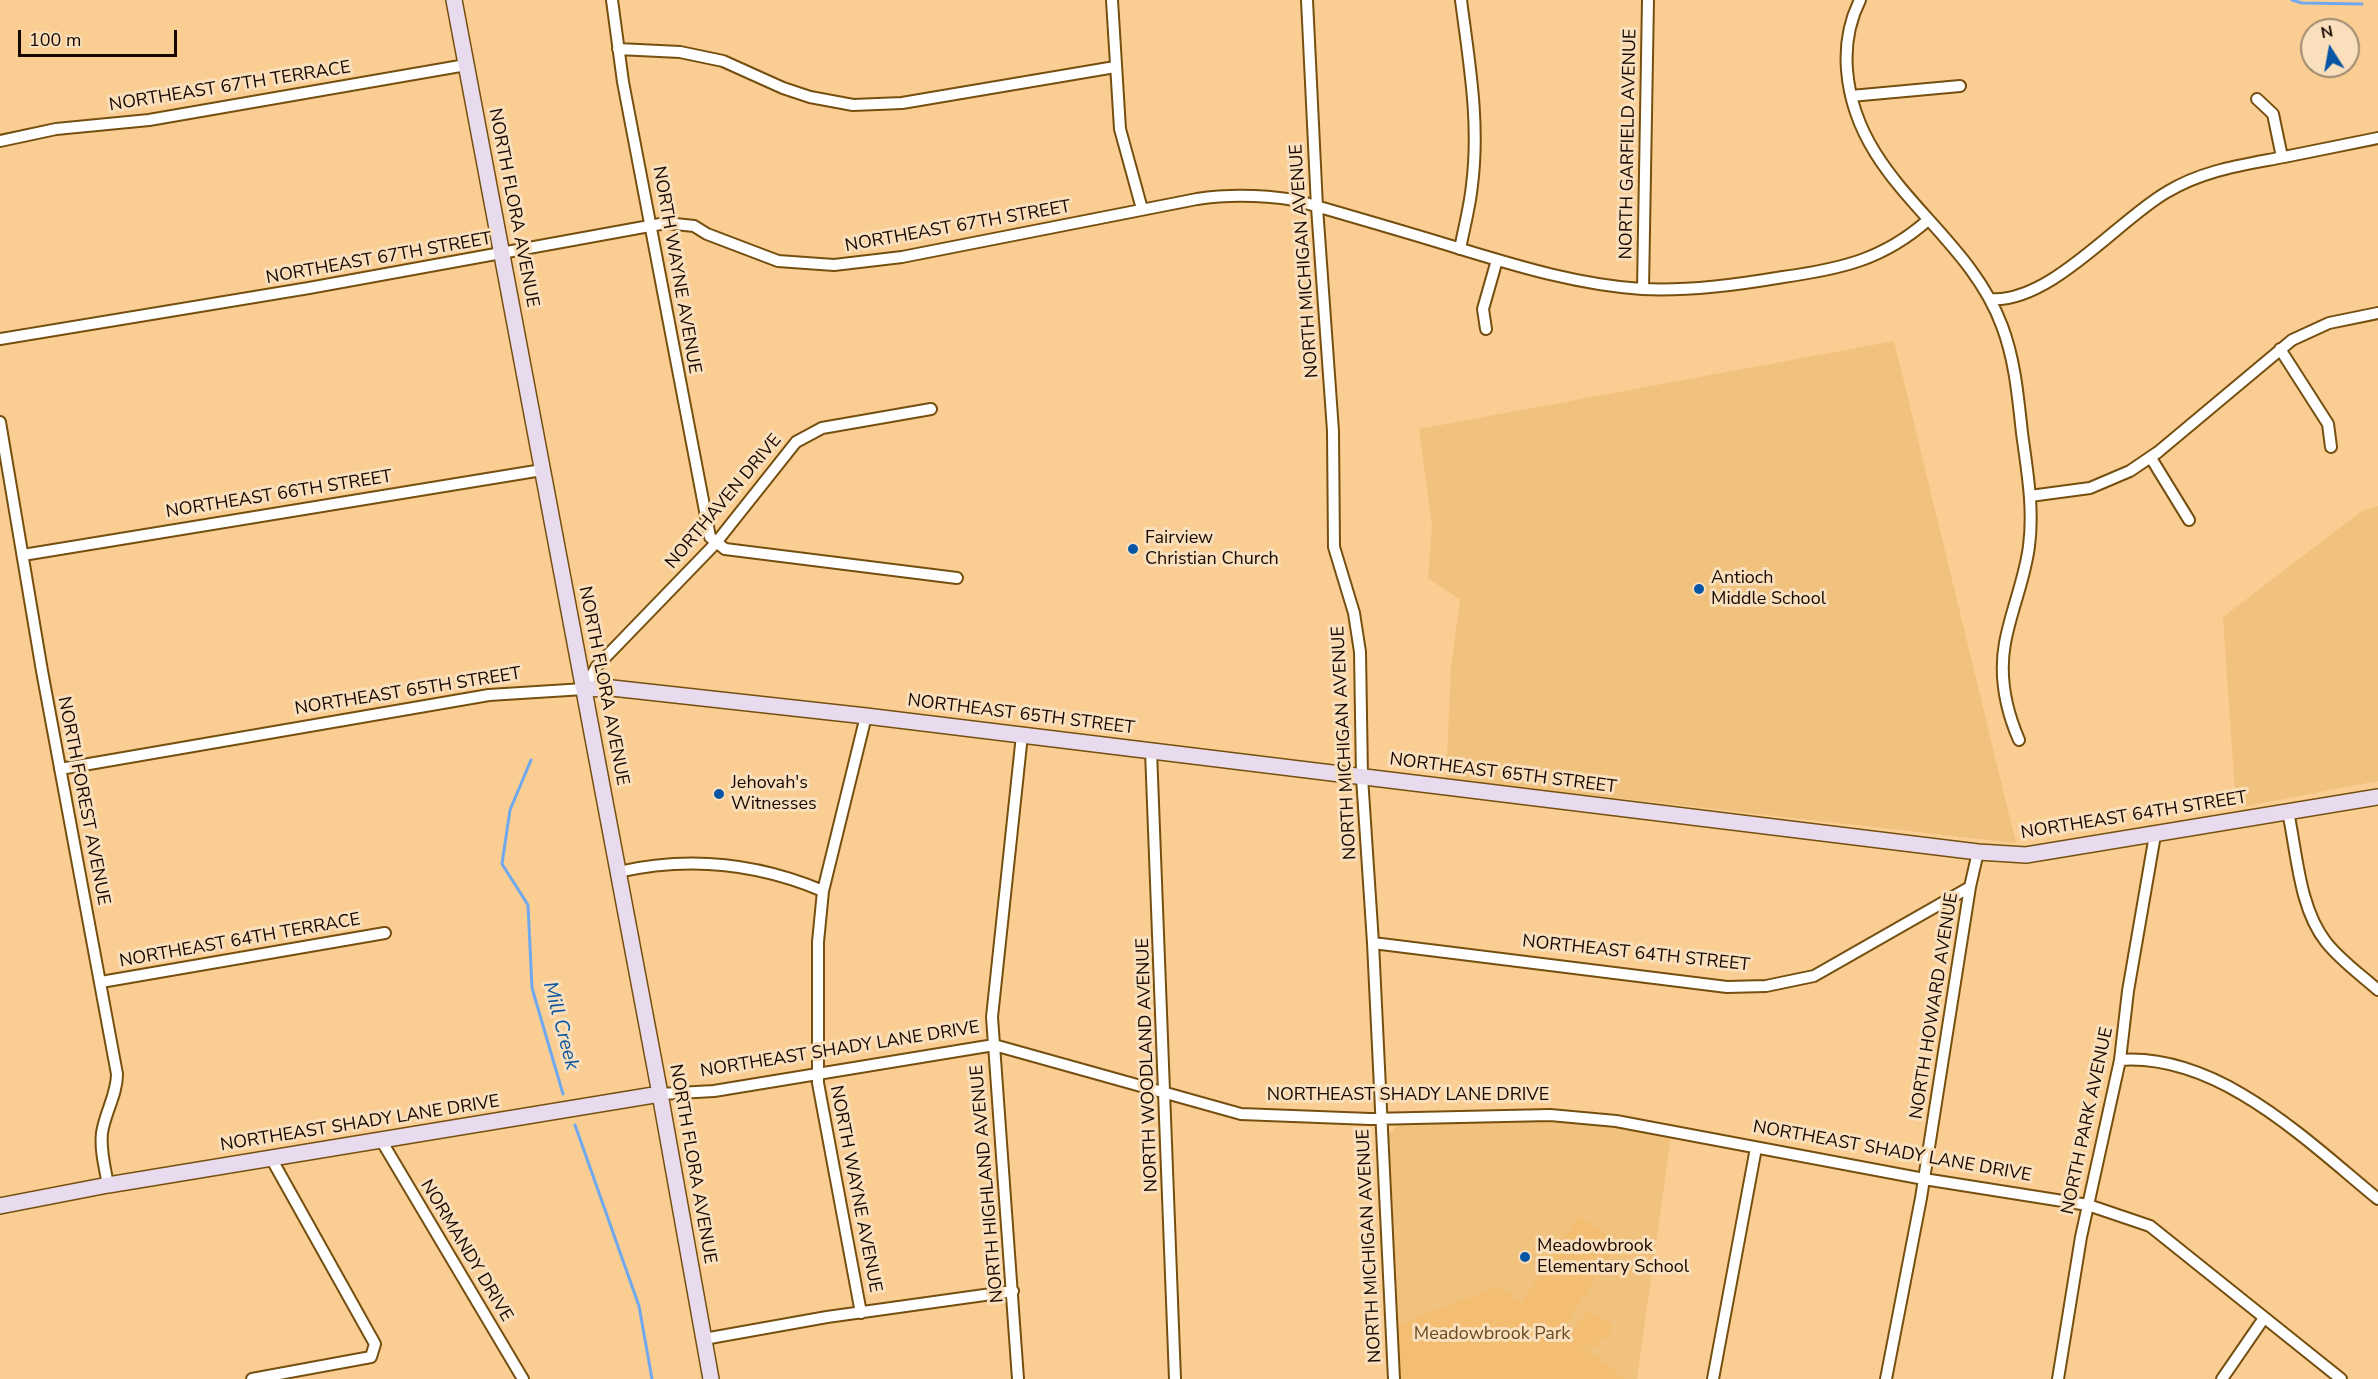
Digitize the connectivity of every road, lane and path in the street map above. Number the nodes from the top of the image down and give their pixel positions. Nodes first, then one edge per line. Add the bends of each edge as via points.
1 (454, 0) edge
2 (612, 0) edge
3 (1112, 0) edge
4 (1307, 0) edge
5 (1461, 0) edge
6 (1648, 0) edge
7 (1860, 0) edge
8 (618, 50) junction
9 (465, 66) junction
10 (1115, 68) junction
11 (1960, 86) dead end
12 (1851, 96) junction
13 (2257, 99) dead end
14 (2378, 138) edge
15 (0, 141) edge
16 (2282, 157) junction
17 (1317, 207) junction
18 (1142, 210) junction
19 (1928, 220) junction
20 (652, 226) junction
21 (1460, 249) junction
22 (502, 254) junction
23 (1497, 260) junction
24 (1643, 289) junction
25 (1990, 299) junction
26 (2378, 314) edge
27 (1486, 329) dead end
28 (0, 339) edge
29 (2280, 349) junction
30 (932, 409) dead end
31 (0, 422) edge
32 (2331, 447) dead end
33 (2151, 458) junction
34 (4, 470) edge
35 (542, 470) junction
36 (2030, 496) junction
37 (2189, 520) dead end
38 (715, 544) junction
39 (22, 555) junction
40 (957, 578) dead end
41 (584, 689) junction
42 (866, 716) junction
43 (1022, 735) junction
44 (2019, 740) dead end
45 (1151, 751) junction
46 (60, 769) junction
47 (1362, 777) junction
48 (2378, 797) edge
49 (2288, 812) junction
50 (2155, 835) junction
51 (1978, 852) junction
52 (618, 872) junction
53 (1970, 887) junction
54 (823, 891) junction
55 (385, 933) dead end
56 (1373, 943) junction
57 (100, 982) junction
58 (2378, 990) edge
59 (993, 1045) junction
60 (2120, 1060) junction
61 (817, 1075) junction
62 (1165, 1093) junction
63 (660, 1095) junction
64 (1380, 1119) junction
65 (381, 1140) junction
66 (1756, 1148) junction
67 (271, 1158) junction
68 (1924, 1179) junction
69 (108, 1185) junction
70 (2378, 1198) edge
71 (2088, 1205) junction
72 (0, 1206) edge
73 (1013, 1291) junction
74 (861, 1313) junction
75 (2264, 1318) junction
76 (704, 1339) junction
77 (252, 1379) edge
78 (523, 1379) edge
79 (711, 1379) edge
80 (1018, 1379) edge
81 (1175, 1379) edge
82 (1394, 1379) edge
83 (1713, 1379) edge
84 (1886, 1379) edge
85 (2058, 1379) edge
86 (2222, 1379) edge
87 (2341, 1379) edge

1 - 9 street, NORTH FLORA AVENUE
2 - 8 street, NORTH WAYNE AVENUE
3 - 10 street
4 - 17 street, NORTH MICHIGAN AVENUE
5 - 21 street via 1472,75 1475,149
6 - 24 street, NORTH GARFIELD AVENUE
7 - 12 street via 1849,26 1847,44
8 - 10 street via 680,52 723,61 792,91 853,105 914,101
8 - 20 street, NORTH WAYNE AVENUE
9 - 15 street, NORTHEAST 67TH TERRACE
9 - 22 street, NORTH FLORA AVENUE
10 - 18 street via 1120,129
11 - 12 street
12 - 19 street via 1862,129 1882,166
13 - 16 street via 2273,114
14 - 16 street
16 - 25 street via 2192,178 2149,204 2053,278 2001,300
17 - 18 street, NORTHEAST 67TH STREET via 1295,200 1236,195
17 - 21 street, NORTHEAST 67TH STREET
17 - 47 street, NORTH MICHIGAN AVENUE via 1332,403 1334,547 1358,632
18 - 20 street, NORTHEAST 67TH STREET via 890,259 834,265 778,261 687,224
19 - 24 street, NORTHEAST 67TH STREET via 1897,245 1865,261 1717,287
19 - 25 street via 1973,271
20 - 22 street, NORTHEAST 67TH STREET
20 - 38 street, NORTH WAYNE AVENUE via 706,528
21 - 23 street, NORTHEAST 67TH STREET
22 - 28 street, NORTHEAST 67TH STREET
22 - 35 street, NORTH FLORA AVENUE
23 - 24 street, NORTHEAST 67TH STREET via 1564,278
23 - 27 street via 1483,309
25 - 36 street via 2010,350
26 - 29 street via 2329,323
29 - 32 street via 2328,424
29 - 33 street
30 - 38 street, NORTHAVEN DRIVE via 822,428 802,438 786,452
31 - 34 street, NORTH FOREST AVENUE
33 - 36 street via 2090,488
33 - 37 street
34 - 39 street, NORTH FOREST AVENUE
35 - 39 street, NORTHEAST 66TH STREET
35 - 41 street, NORTH FLORA AVENUE
36 - 44 street via 2029,547 2004,643 2005,695
38 - 40 street via 725,549
38 - 41 street, NORTHAVEN DRIVE via 597,666
39 - 46 street, NORTH FOREST AVENUE
41 - 42 street, NORTHEAST 65TH STREET via 612,688
41 - 46 street, NORTHEAST 65TH STREET via 489,696
41 - 52 street, NORTH FLORA AVENUE
42 - 43 street, NORTHEAST 65TH STREET
42 - 54 street, NORTH WAYNE AVENUE
43 - 45 street, NORTHEAST 65TH STREET
43 - 59 street, NORTH HIGHLAND AVENUE via 992,1017
45 - 47 street, NORTHEAST 65TH STREET
45 - 62 street, NORTH WOODLAND AVENUE
46 - 57 street, NORTH FOREST AVENUE
47 - 51 street, NORTHEAST 65TH STREET
47 - 56 street, NORTH MICHIGAN AVENUE
48 - 49 street, NORTHEAST 64TH STREET
49 - 50 street, NORTHEAST 64TH STREET
49 - 58 street via 2306,898 2319,931
50 - 51 street, NORTHEAST 64TH STREET via 2026,855
50 - 60 street, NORTH PARK AVENUE
51 - 53 street
52 - 54 street via 657,863 718,864 778,875
52 - 63 street, NORTH FLORA AVENUE
53 - 56 street, NORTHEAST 64TH STREET via 1814,976 1766,986 1727,987
53 - 68 street, NORTH HOWARD AVENUE
54 - 61 street, NORTH WAYNE AVENUE via 818,942
55 - 57 street, NORTHEAST 64TH TERRACE
56 - 64 street, NORTH MICHIGAN AVENUE
57 - 69 street, NORTH FOREST AVENUE via 117,1074 115,1095 102,1133
59 - 61 street, NORTHEAST SHADY LANE DRIVE
59 - 62 street, NORTHEAST SHADY LANE DRIVE
59 - 73 street, NORTH HIGHLAND AVENUE
60 - 70 street via 2154,1060 2176,1065 2224,1085 2269,1111
60 - 71 street, NORTH PARK AVENUE
61 - 63 street, NORTHEAST SHADY LANE DRIVE
61 - 74 street, NORTH WAYNE AVENUE
62 - 64 street, NORTHEAST SHADY LANE DRIVE via 1241,1114
62 - 81 street, NORTH WOODLAND AVENUE
63 - 65 street, NORTHEAST SHADY LANE DRIVE
63 - 76 street, NORTH FLORA AVENUE
64 - 66 street, NORTHEAST SHADY LANE DRIVE via 1550,1114 1616,1121
64 - 82 street, NORTH MICHIGAN AVENUE
65 - 67 street, NORTHEAST SHADY LANE DRIVE
65 - 78 street, NORMANDY DRIVE
66 - 68 street, NORTHEAST SHADY LANE DRIVE
66 - 83 street
67 - 69 street, NORTHEAST SHADY LANE DRIVE
67 - 77 street via 374,1336 374,1351 371,1357
68 - 71 street, NORTHEAST SHADY LANE DRIVE
68 - 84 street, NORTH HOWARD AVENUE
69 - 72 street, NORTHEAST SHADY LANE DRIVE
71 - 75 street, NORTHEAST SHADY LANE DRIVE via 2150,1226
71 - 85 street, NORTH PARK AVENUE
73 - 74 street
73 - 80 street, NORTH HIGHLAND AVENUE
74 - 76 street
75 - 86 street
75 - 87 street, NORTHEAST SHADY LANE DRIVE
76 - 79 street, NORTH FLORA AVENUE

